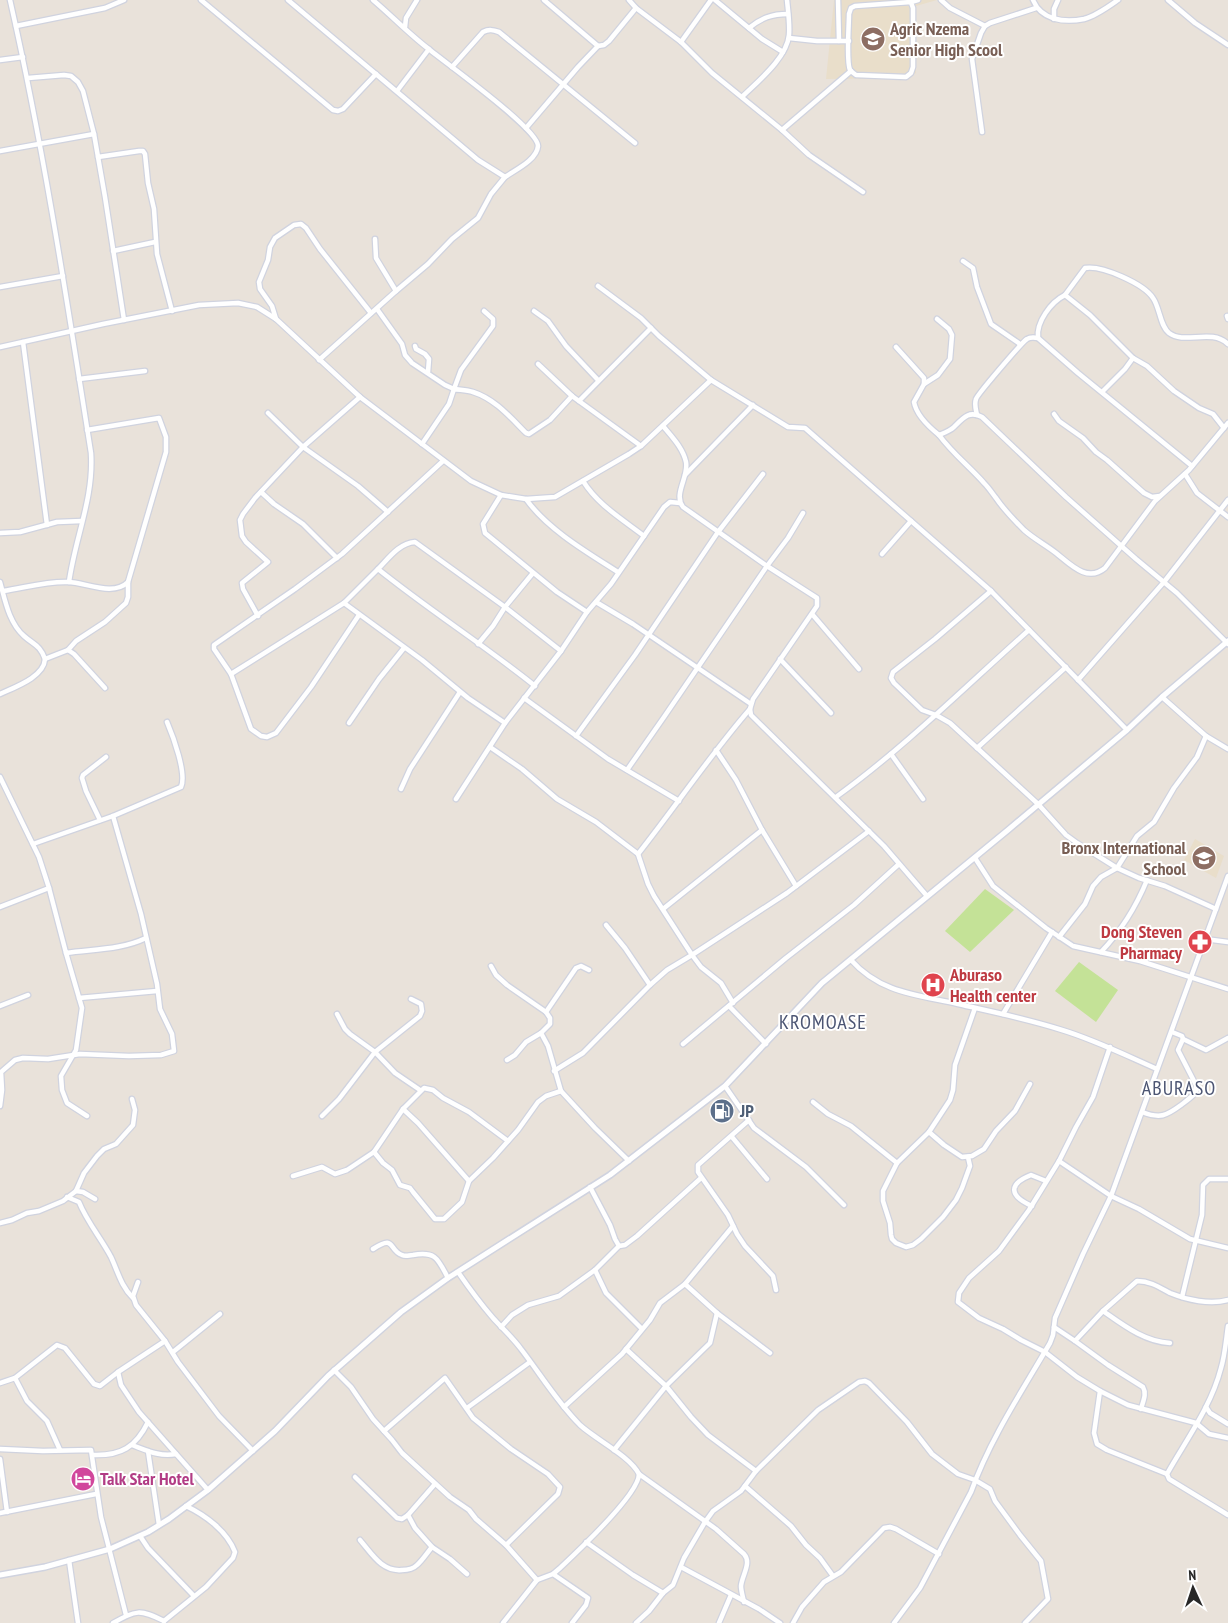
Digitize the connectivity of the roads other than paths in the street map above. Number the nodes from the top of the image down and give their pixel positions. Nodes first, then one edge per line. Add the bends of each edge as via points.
1 (10, 0) edge
2 (124, 0) edge
3 (200, 0) edge
4 (288, 0) edge
5 (373, 0) edge
6 (416, 0) edge
7 (544, 0) edge
8 (629, 0) edge
9 (711, 0) edge
10 (715, 0) edge
11 (787, 0) edge
12 (838, 0) edge
13 (918, 0) edge
14 (942, 0) edge
15 (1033, 0) edge
16 (1058, 0) edge
17 (1118, 0) edge
18 (1168, 0) edge
19 (910, 1) edge
20 (636, 8) junction
21 (1036, 8) junction
22 (788, 14) junction
23 (1054, 19) junction
24 (16, 26) junction
25 (985, 26) junction
26 (405, 28) junction
27 (749, 28) junction
28 (789, 38) junction
29 (839, 41) junction
30 (849, 41) junction
31 (681, 42) junction
32 (1228, 45) edge
33 (598, 46) junction
34 (429, 50) junction
35 (783, 52) junction
36 (23, 57) junction
37 (0, 60) edge
38 (452, 67) junction
39 (851, 71) junction
40 (376, 74) junction
41 (28, 78) junction
42 (562, 85) junction
43 (396, 91) junction
44 (742, 97) junction
45 (526, 128) junction
46 (782, 130) junction
47 (982, 132) dead end
48 (94, 134) junction
49 (635, 143) dead end
50 (40, 145) junction
51 (0, 151) edge
52 (98, 157) junction
53 (505, 177) junction
54 (864, 192) dead end
55 (375, 239) dead end
56 (155, 242) junction
57 (113, 250) junction
58 (963, 261) dead end
59 (63, 276) junction
60 (598, 286) dead end
61 (0, 287) edge
62 (396, 291) junction
63 (1065, 295) junction
64 (377, 310) junction
65 (172, 311) junction
66 (484, 311) dead end
67 (534, 311) dead end
68 (371, 314) junction
69 (276, 319) junction
70 (937, 319) dead end
71 (124, 320) junction
72 (652, 328) junction
73 (71, 332) junction
74 (1038, 338) junction
75 (23, 342) junction
76 (1020, 344) junction
77 (1228, 344) edge
78 (415, 346) dead end
79 (896, 347) dead end
80 (0, 348) edge
81 (1134, 358) junction
82 (319, 360) junction
83 (538, 364) dead end
84 (145, 371) dead end
85 (428, 372) junction
86 (79, 379) junction
87 (598, 380) junction
88 (711, 380) junction
89 (924, 384) junction
90 (454, 389) junction
91 (1102, 392) junction
92 (572, 396) junction
93 (360, 397) junction
94 (579, 400) junction
95 (753, 405) junction
96 (268, 413) dead end
97 (1054, 414) dead end
98 (977, 415) junction
99 (1228, 423) edge
100 (663, 426) junction
101 (1224, 428) junction
102 (87, 430) junction
103 (939, 435) junction
104 (422, 444) junction
105 (304, 446) junction
106 (641, 446) junction
107 (443, 461) junction
108 (1192, 466) junction
109 (763, 474) dead end
110 (1184, 474) junction
111 (685, 475) junction
112 (583, 481) junction
113 (261, 492) junction
114 (501, 496) junction
115 (1162, 496) junction
116 (526, 499) junction
117 (1228, 500) edge
118 (680, 503) junction
119 (1220, 509) junction
120 (388, 512) junction
121 (803, 513) dead end
122 (1228, 517) edge
123 (82, 521) junction
124 (911, 521) junction
125 (47, 525) junction
126 (718, 532) junction
127 (0, 533) edge
128 (644, 536) junction
129 (1123, 547) junction
130 (882, 554) dead end
131 (337, 558) junction
132 (767, 566) junction
133 (378, 570) junction
134 (618, 572) junction
135 (533, 573) junction
136 (69, 582) junction
137 (128, 582) junction
138 (1164, 582) junction
139 (0, 583) edge
140 (3, 591) junction
141 (991, 592) junction
142 (596, 602) junction
143 (344, 603) junction
144 (505, 607) junction
145 (587, 612) junction
146 (812, 614) junction
147 (359, 615) junction
148 (258, 616) junction
149 (1029, 630) junction
150 (648, 634) junction
151 (1227, 642) edge
152 (478, 644) junction
153 (404, 648) junction
154 (68, 650) junction
155 (561, 651) junction
156 (46, 659) junction
157 (780, 659) junction
158 (698, 667) junction
159 (1066, 667) junction
160 (859, 669) dead end
161 (232, 674) junction
162 (1078, 680) junction
163 (535, 686) junction
164 (105, 688) dead end
165 (460, 692) junction
166 (0, 694) edge
167 (1162, 697) junction
168 (524, 698) junction
169 (751, 706) junction
170 (831, 713) dead end
171 (936, 715) junction
172 (167, 722) dead end
173 (505, 722) junction
174 (349, 723) dead end
175 (1127, 730) junction
176 (576, 736) junction
177 (1206, 736) junction
178 (490, 747) junction
179 (977, 748) junction
180 (1228, 749) edge
181 (716, 750) junction
182 (891, 754) junction
183 (106, 757) dead end
184 (626, 770) junction
185 (0, 777) edge
186 (401, 789) dead end
187 (836, 797) junction
188 (456, 799) dead end
189 (923, 799) dead end
190 (679, 801) junction
191 (1038, 804) junction
192 (113, 816) junction
193 (100, 820) junction
194 (762, 830) junction
195 (869, 831) junction
196 (33, 844) junction
197 (638, 854) junction
198 (974, 858) junction
199 (899, 864) junction
200 (1117, 868) junction
201 (1228, 876) edge
202 (1147, 880) junction
203 (796, 886) junction
204 (49, 888) junction
205 (927, 896) junction
206 (0, 907) edge
207 (663, 909) junction
208 (1216, 909) junction
209 (606, 925) dead end
210 (1052, 932) junction
211 (1059, 937) junction
212 (146, 938) junction
213 (1205, 939) junction
214 (1228, 942) edge
215 (1101, 952) junction
216 (66, 953) junction
217 (692, 955) junction
218 (851, 960) junction
219 (492, 966) dead end
220 (589, 970) dead end
221 (1192, 977) junction
222 (650, 985) junction
223 (1228, 989) edge
224 (157, 991) junction
225 (28, 995) dead end
226 (79, 998) junction
227 (411, 999) dead end
228 (731, 1005) junction
229 (0, 1006) edge
230 (975, 1008) junction
231 (546, 1012) junction
232 (337, 1014) dead end
233 (1003, 1014) junction
234 (1172, 1032) junction
235 (541, 1034) junction
236 (1228, 1038) edge
237 (1182, 1039) junction
238 (683, 1044) dead end
239 (766, 1044) junction
240 (1110, 1047) junction
241 (375, 1052) junction
242 (74, 1055) junction
243 (506, 1060) dead end
244 (1, 1069) edge
245 (1157, 1070) junction
246 (554, 1071) junction
247 (1030, 1084) dead end
248 (725, 1086) junction
249 (420, 1090) junction
250 (561, 1091) junction
251 (132, 1099) dead end
252 (813, 1102) dead end
253 (0, 1106) edge
254 (403, 1109) junction
255 (1142, 1112) junction
256 (87, 1116) dead end
257 (322, 1116) dead end
258 (749, 1120) junction
259 (929, 1132) junction
260 (732, 1137) junction
261 (508, 1141) junction
262 (374, 1152) junction
263 (968, 1157) junction
264 (629, 1161) junction
265 (1059, 1161) junction
266 (897, 1163) junction
267 (293, 1176) dead end
268 (701, 1178) junction
269 (1228, 1178) edge
270 (767, 1179) dead end
271 (469, 1181) junction
272 (1046, 1181) junction
273 (590, 1187) junction
274 (76, 1191) junction
275 (1111, 1196) junction
276 (68, 1197) junction
277 (95, 1199) dead end
278 (844, 1205) dead end
279 (1032, 1206) junction
280 (0, 1223) edge
281 (734, 1226) junction
282 (1195, 1241) junction
283 (619, 1246) junction
284 (1228, 1248) edge
285 (373, 1249) dead end
286 (595, 1270) junction
287 (458, 1272) junction
288 (448, 1278) junction
289 (138, 1282) dead end
290 (685, 1284) junction
291 (776, 1290) dead end
292 (1182, 1297) junction
293 (134, 1300) junction
294 (1228, 1300) edge
295 (1103, 1311) junction
296 (717, 1313) junction
297 (220, 1314) dead end
298 (1054, 1326) junction
299 (1228, 1326) edge
300 (502, 1327) junction
301 (642, 1329) junction
302 (165, 1341) junction
303 (1075, 1341) junction
304 (1170, 1344) dead end
305 (626, 1349) junction
306 (173, 1352) junction
307 (1045, 1352) junction
308 (770, 1353) dead end
309 (530, 1362) junction
310 (334, 1370) junction
311 (118, 1372) junction
312 (15, 1378) junction
313 (0, 1383) edge
314 (666, 1386) junction
315 (1100, 1391) junction
316 (564, 1407) junction
317 (1206, 1407) junction
318 (467, 1408) junction
319 (1141, 1408) junction
320 (148, 1422) junction
321 (1196, 1424) junction
322 (1228, 1424) edge
323 (384, 1431) junction
324 (1228, 1438) edge
325 (132, 1445) junction
326 (0, 1448) edge
327 (60, 1450) junction
328 (614, 1450) junction
329 (148, 1451) junction
330 (253, 1451) junction
331 (176, 1454) junction
332 (93, 1455) junction
333 (0, 1459) edge
334 (756, 1471) junction
335 (639, 1474) junction
336 (1167, 1474) junction
337 (355, 1477) dead end
338 (975, 1480) junction
339 (436, 1484) junction
340 (745, 1486) junction
341 (208, 1490) junction
342 (96, 1494) junction
343 (186, 1506) junction
344 (7, 1512) junction
345 (0, 1513) edge
346 (408, 1515) junction
347 (1228, 1515) edge
348 (705, 1522) junction
349 (159, 1525) junction
350 (140, 1536) junction
351 (360, 1540) dead end
352 (586, 1542) junction
353 (506, 1544) junction
354 (432, 1547) junction
355 (110, 1549) junction
356 (939, 1554) junction
357 (69, 1560) junction
358 (681, 1567) junction
359 (467, 1574) dead end
360 (553, 1574) junction
361 (0, 1575) edge
362 (833, 1576) junction
363 (537, 1580) junction
364 (662, 1593) junction
365 (194, 1596) junction
366 (731, 1596) junction
367 (744, 1602) junction
368 (126, 1615) junction
369 (164, 1622) edge
370 (78, 1623) edge
371 (113, 1623) edge
372 (503, 1623) edge
373 (572, 1623) edge
374 (636, 1623) edge
375 (719, 1623) edge
376 (780, 1623) edge
377 (793, 1623) edge
378 (894, 1623) edge
379 (1026, 1623) edge

1 - 24 street
2 - 24 street via 105,8
3 - 40 street via 332,110 343,108
4 - 40 street
5 - 26 street
6 - 26 street via 406,18
7 - 33 street
8 - 20 street
9 - 31 street
10 - 27 street
11 - 22 street
12 - 29 street
13 - 19 street
14 - 25 street via 950,8
15 - 21 street
16 - 23 street
17 - 23 street via 1084,19
18 - 32 street
19 - 30 street via 851,8
19 - 39 street via 911,73 906,77 895,77 856,75
20 - 31 street
20 - 33 street via 604,45
21 - 23 street
21 - 25 street
22 - 27 street via 773,14
22 - 28 street
24 - 36 street
25 - 47 street via 972,59
26 - 34 street
27 - 35 street
28 - 29 street
28 - 35 street
29 - 30 street
30 - 39 street
31 - 44 street via 712,74
33 - 42 street
34 - 38 street
34 - 43 street
35 - 44 street
36 - 37 street
36 - 41 street
38 - 42 street via 483,32 494,30
38 - 45 street
39 - 46 street
40 - 43 street
41 - 48 street via 71,76 83,91
41 - 50 street
42 - 45 street
42 - 49 street
43 - 53 street via 478,160
44 - 46 street
45 - 53 street via 536,139 535,154
46 - 54 street via 809,155
48 - 50 street
48 - 52 street
50 - 51 street
50 - 59 street
52 - 56 street via 139,151 145,154 154,209
52 - 57 street
53 - 62 street via 478,218
55 - 62 street via 376,258
56 - 57 street
56 - 65 street
57 - 71 street
58 - 76 street via 973,268 991,324
59 - 61 street
59 - 73 street
60 - 72 street
62 - 64 street
63 - 74 street via 1042,319
63 - 77 street via 1085,268 1108,270 1148,292 1158,307 1167,332 1174,336 1220,338
63 - 81 street
64 - 68 street
64 - 85 street via 402,344 408,359
65 - 69 street via 199,305 238,303 257,307
65 - 71 street
66 - 90 street via 493,319 492,326 461,370
67 - 87 street via 548,321
68 - 69 street via 301,224 275,238 258,282
68 - 82 street
69 - 82 street
70 - 89 street via 952,335 950,359 938,375
71 - 73 street
72 - 87 street
72 - 88 street
73 - 75 street
73 - 86 street
74 - 76 street via 1028,338
74 - 91 street
75 - 80 street
75 - 125 street
76 - 98 street via 978,394 974,406
78 - 85 street via 429,359
79 - 89 street via 921,374
81 - 91 street
81 - 101 street via 1198,408 1214,414
82 - 93 street
83 - 92 street
84 - 86 street
85 - 90 street
86 - 102 street
87 - 94 street
88 - 95 street
88 - 100 street
89 - 103 street via 914,402 915,408
90 - 92 street via 483,396 529,434 550,420
90 - 104 street via 449,404
91 - 108 street
92 - 94 street
93 - 104 street
93 - 105 street
94 - 106 street
95 - 111 street
95 - 124 street via 788,427 805,428
96 - 105 street
97 - 115 street via 1144,494
98 - 103 street via 965,416 953,428
98 - 129 street
99 - 101 street
100 - 106 street
100 - 111 street via 684,455
101 - 108 street
102 - 123 street via 92,467 89,498
102 - 137 street via 159,418 166,437 164,460
103 - 129 street via 1026,531 1076,569 1089,574 1100,572
104 - 107 street
105 - 113 street
105 - 120 street
106 - 112 street
107 - 114 street via 471,481
107 - 120 street
108 - 110 street
109 - 126 street
110 - 115 street
110 - 119 street via 1197,493
111 - 118 street
112 - 116 street via 555,496
112 - 128 street via 599,502
113 - 131 street via 303,524
113 - 148 street via 240,520 242,536 268,562 242,583
114 - 116 street
114 - 135 street via 483,524 485,533
115 - 129 street
116 - 134 street via 554,528
117 - 119 street
118 - 126 street
118 - 128 street via 670,502 664,507
119 - 122 street
119 - 138 street
120 - 131 street
121 - 132 street
123 - 125 street
123 - 136 street
124 - 130 street
124 - 141 street
125 - 127 street
126 - 132 street
126 - 150 street
128 - 134 street
129 - 138 street
131 - 148 street
132 - 146 street via 817,598
132 - 158 street
133 - 143 street
133 - 144 street via 399,548 414,542
133 - 152 street
134 - 142 street
135 - 144 street
135 - 145 street
136 - 137 street via 119,588
136 - 140 street
137 - 154 street via 126,603
138 - 151 street
138 - 162 street
139 - 140 street
140 - 156 street via 7,608 19,630 42,649
141 - 149 street
141 - 171 street via 893,672 891,678 894,683 915,705
142 - 145 street
142 - 150 street
143 - 147 street
143 - 161 street
144 - 152 street
144 - 155 street
145 - 155 street
146 - 157 street
146 - 160 street
147 - 153 street
147 - 161 street via 311,688 270,737 261,736 251,729
148 - 161 street via 214,645
149 - 159 street
149 - 171 street
150 - 158 street
150 - 176 street
151 - 167 street
152 - 163 street
153 - 165 street
153 - 174 street
154 - 156 street
154 - 164 street
155 - 163 street
156 - 166 street via 41,670
157 - 169 street
157 - 170 street
158 - 169 street
158 - 184 street
159 - 162 street
159 - 179 street
162 - 175 street
163 - 168 street
165 - 173 street
165 - 186 street via 410,769
167 - 175 street
167 - 177 street
168 - 173 street
168 - 176 street
169 - 181 street
169 - 187 street via 751,715
171 - 179 street via 950,723
171 - 182 street
172 - 192 street via 176,748 182,784 176,790
173 - 178 street
175 - 191 street
176 - 184 street
177 - 180 street
177 - 200 street via 1197,757 1154,822 1132,843
178 - 188 street
178 - 197 street via 522,768 557,799 596,822
179 - 191 street
181 - 190 street
181 - 194 street
182 - 187 street
182 - 189 street
183 - 193 street via 82,778
184 - 190 street
185 - 196 street
187 - 195 street
190 - 197 street
191 - 198 street
191 - 200 street via 1066,835
192 - 193 street
192 - 212 street
193 - 196 street
194 - 203 street
194 - 207 street
195 - 199 street
195 - 203 street
196 - 204 street
197 - 207 street via 648,884
198 - 205 street
198 - 210 street via 992,886
199 - 205 street
199 - 228 street
200 - 202 street
200 - 211 street via 1101,876 1086,904
201 - 208 street
202 - 208 street
202 - 215 street via 1128,919
203 - 217 street
204 - 206 street
204 - 216 street
205 - 218 street
207 - 217 street
208 - 213 street
209 - 222 street
210 - 211 street
210 - 233 street
211 - 215 street via 1073,946
212 - 216 street via 122,947
212 - 224 street
213 - 214 street
213 - 221 street
215 - 221 street
216 - 226 street
217 - 222 street
217 - 228 street via 721,983
218 - 230 street via 872,979 889,988
218 - 239 street via 822,983
219 - 231 street via 507,985
220 - 231 street via 581,966 576,968
221 - 223 street
221 - 234 street
222 - 246 street via 582,1052
224 - 226 street
224 - 242 street via 160,1009 172,1034 174,1050 171,1053
225 - 229 street
226 - 242 street via 82,1008
227 - 241 street via 421,1004 420,1016
228 - 238 street
228 - 239 street
230 - 233 street
230 - 259 street via 955,1065 950,1100
231 - 235 street via 551,1020
232 - 241 street via 350,1034
233 - 240 street
234 - 237 street
234 - 245 street
235 - 243 street via 526,1042
235 - 246 street via 548,1046
236 - 237 street via 1206,1050
237 - 255 street via 1178,1050 1196,1085 1195,1094 1166,1115
239 - 248 street
240 - 245 street
240 - 265 street via 1093,1097
241 - 249 street via 395,1073
241 - 257 street
242 - 244 street via 23,1058
242 - 256 street via 61,1076 62,1090 67,1103
244 - 253 street
245 - 255 street
246 - 250 street
247 - 263 street via 1015,1111 984,1149
248 - 258 street
248 - 264 street
249 - 254 street
249 - 261 street via 433,1090
250 - 261 street via 538,1102
250 - 264 street
251 - 274 street via 135,1110 133,1125 116,1144 97,1156
252 - 266 street via 851,1126
254 - 262 street
254 - 271 street
255 - 275 street
258 - 260 street
258 - 278 street via 754,1128 806,1167
259 - 263 street via 962,1157
259 - 266 street
260 - 268 street via 698,1166
260 - 270 street
261 - 271 street
262 - 267 street via 335,1174 322,1167
262 - 271 street via 392,1170 400,1185 410,1188 435,1220 444,1219 462,1202
263 - 266 street via 970,1166 956,1200 928,1232 906,1247 892,1239 882,1196
264 - 273 street
265 - 272 street
265 - 275 street
268 - 281 street
268 - 283 street via 637,1236
269 - 282 street via 1209,1179 1203,1185 1202,1215
272 - 279 street
272 - 279 street via 1032,1175 1024,1177 1015,1187 1016,1197
273 - 283 street
273 - 287 street
274 - 276 street
274 - 277 street
275 - 282 street
275 - 298 street
276 - 280 street via 40,1211
276 - 293 street via 79,1202 84,1216 110,1256 122,1285
279 - 307 street via 994,1257 969,1278 959,1293 958,1302 979,1318
281 - 290 street
281 - 291 street via 745,1246 773,1276
282 - 284 street
282 - 292 street
283 - 286 street
285 - 288 street via 386,1242 404,1256 431,1254
286 - 300 street via 559,1296 528,1305 512,1315
286 - 301 street via 606,1293
287 - 288 street
287 - 300 street
288 - 310 street via 401,1312
289 - 293 street
290 - 296 street
290 - 301 street via 660,1303
292 - 294 street via 1214,1302
292 - 295 street via 1145,1281 1137,1281
293 - 302 street
295 - 303 street
295 - 304 street via 1142,1336
296 - 308 street
296 - 314 street via 710,1343
297 - 306 street
298 - 303 street
298 - 307 street
299 - 317 street via 1221,1369
300 - 309 street
301 - 305 street
302 - 306 street
302 - 311 street
303 - 319 street via 1143,1387 1145,1396
305 - 314 street
305 - 316 street
306 - 330 street via 219,1416
307 - 315 street
307 - 338 street
309 - 316 street
309 - 318 street
310 - 323 street
310 - 330 street
311 - 312 street via 100,1386 94,1384 65,1348 57,1345
311 - 320 street via 121,1385
312 - 313 street
312 - 327 street via 27,1400 47,1421
314 - 328 street
314 - 334 street via 708,1435
315 - 319 street
315 - 336 street via 1094,1433 1097,1444
316 - 328 street via 582,1427
317 - 321 street
317 - 322 street
318 - 323 street via 445,1378
318 - 353 street via 473,1418 548,1474 560,1487 558,1494
319 - 321 street
320 - 325 street
320 - 331 street
321 - 324 street via 1209,1434
321 - 336 street
323 - 339 street via 402,1453
325 - 329 street
325 - 332 street via 108,1455
326 - 327 street
327 - 332 street via 90,1448
328 - 335 street
329 - 331 street via 158,1455
329 - 349 street
330 - 341 street
331 - 341 street
332 - 342 street
333 - 344 street
334 - 338 street via 818,1410 865,1381 907,1422 932,1454 958,1474
334 - 340 street
335 - 348 street
335 - 352 street via 619,1508
336 - 347 street via 1169,1479
337 - 346 street via 397,1518
338 - 356 street
338 - 379 street via 990,1489 995,1501 1041,1561 1048,1600
339 - 346 street
339 - 353 street
340 - 348 street via 713,1511
340 - 362 street via 791,1526
341 - 343 street
342 - 344 street
342 - 355 street
343 - 349 street
343 - 365 street via 202,1514 216,1527 235,1552 233,1558
344 - 345 street
346 - 354 street
348 - 358 street
348 - 367 street via 747,1558 741,1588
349 - 350 street
350 - 355 street
350 - 365 street
351 - 354 street via 381,1564 396,1571 417,1566
352 - 360 street
352 - 364 street
353 - 363 street
354 - 359 street
355 - 357 street
355 - 368 street
356 - 362 street via 896,1528 884,1528
356 - 378 street via 920,1588
357 - 361 street
357 - 370 street
358 - 364 street via 673,1585
358 - 366 street
360 - 363 street
360 - 373 street via 588,1598
362 - 377 street via 806,1602
363 - 372 street
364 - 374 street
365 - 369 street
366 - 367 street
366 - 375 street
367 - 376 street
368 - 369 street via 143,1612
368 - 371 street

